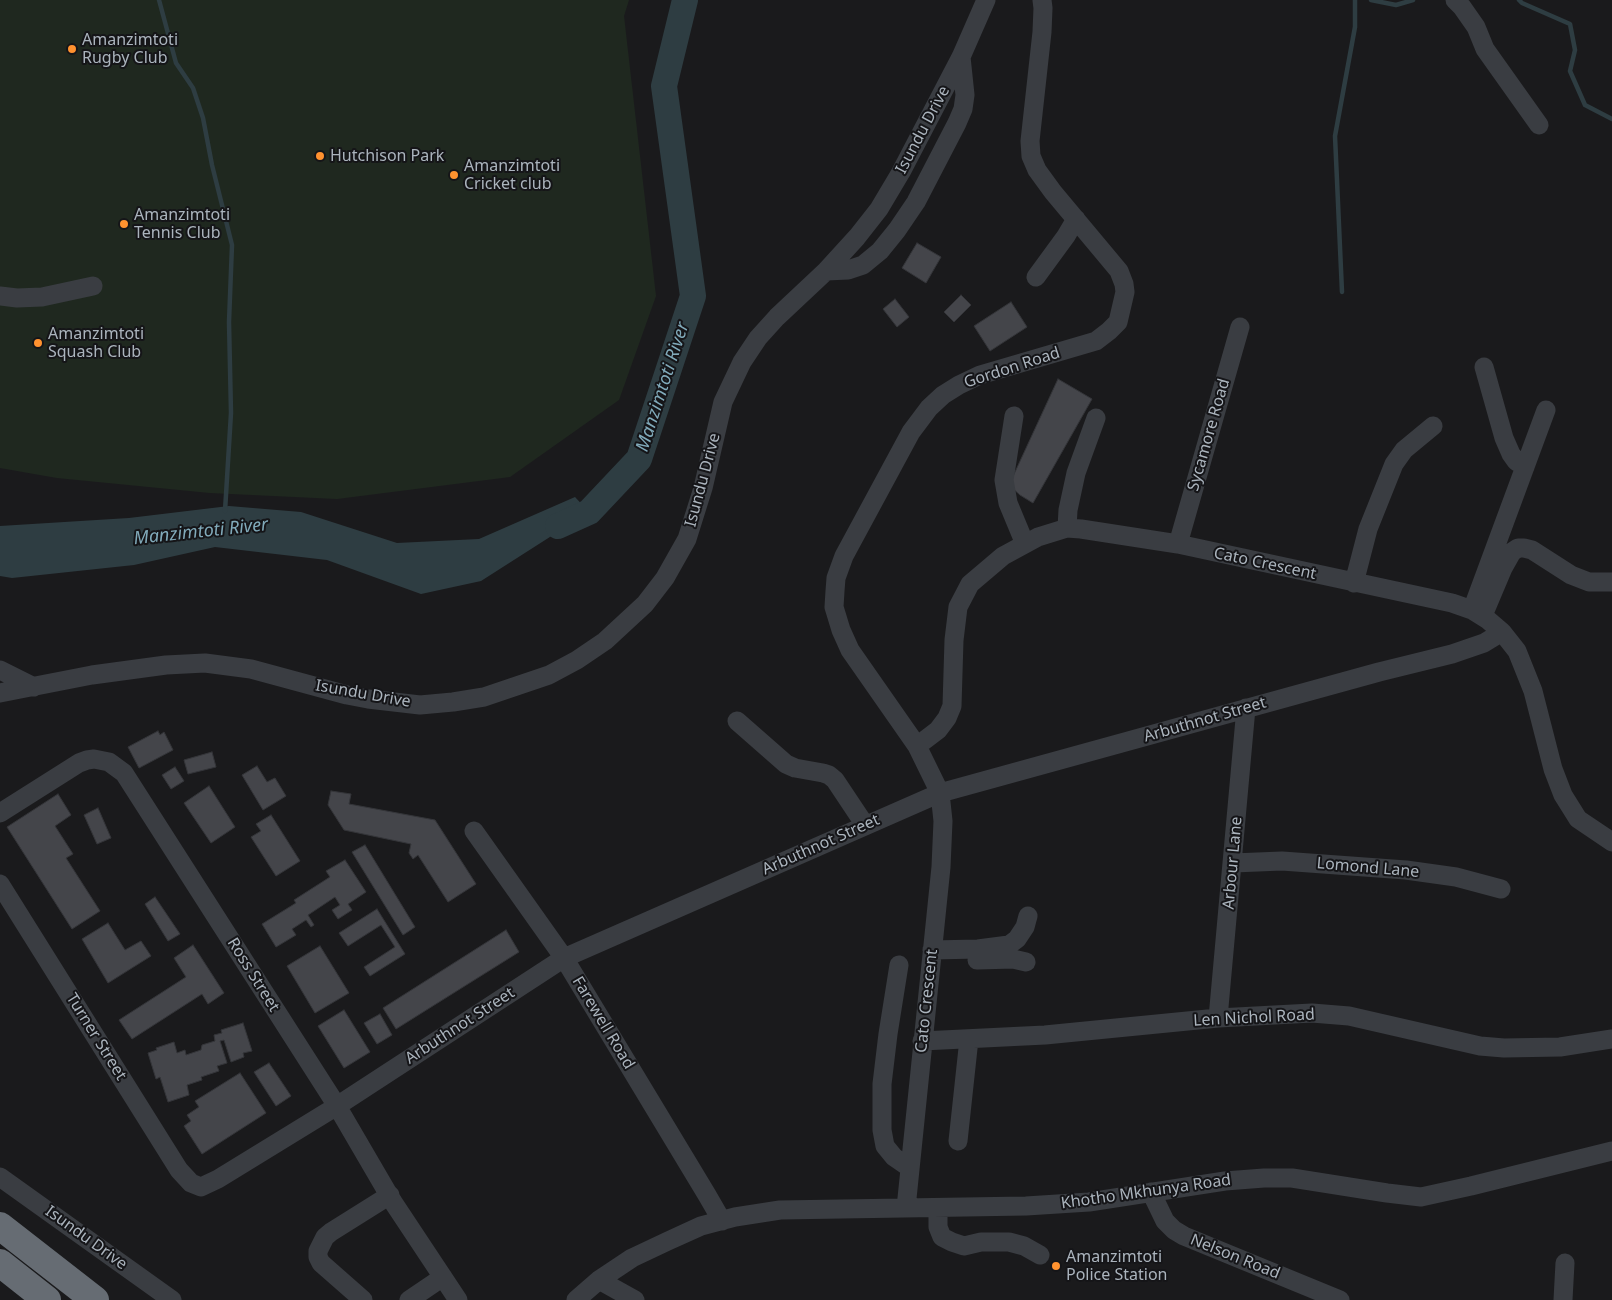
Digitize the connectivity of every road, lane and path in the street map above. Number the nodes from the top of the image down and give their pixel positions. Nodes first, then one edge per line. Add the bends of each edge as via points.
1 (986, 0) edge
2 (1042, 0) edge
3 (1455, 0) edge
4 (961, 57) junction
5 (1539, 125) dead end
6 (1076, 219) junction
7 (826, 271) junction
8 (1036, 277) dead end
9 (93, 286) dead end
10 (0, 296) edge
11 (1240, 326) dead end
12 (1484, 367) dead end
13 (1546, 410) dead end
14 (1014, 416) dead end
15 (1096, 418) dead end
16 (1433, 426) dead end
17 (1525, 467) junction
18 (1067, 528) junction
19 (1025, 544) junction
20 (1178, 544) junction
21 (1612, 582) edge
22 (1354, 583) junction
23 (1477, 613) junction
24 (1502, 632) junction
25 (0, 670) edge
26 (34, 687) junction
27 (0, 693) edge
28 (1246, 708) junction
29 (737, 721) dead end
30 (917, 746) junction
31 (940, 793) junction
32 (0, 813) edge
33 (865, 825) junction
34 (474, 832) dead end
35 (1612, 842) edge
36 (1233, 863) junction
37 (0, 884) edge
38 (1501, 889) dead end
39 (1028, 916) dead end
40 (932, 956) junction
41 (564, 958) junction
42 (1026, 962) dead end
43 (899, 965) dead end
44 (1218, 1018) junction
45 (969, 1039) junction
46 (1612, 1039) edge
47 (922, 1041) junction
48 (337, 1106) junction
49 (958, 1141) dead end
50 (1612, 1151) edge
51 (910, 1168) junction
52 (0, 1177) edge
53 (197, 1186) joint
54 (1150, 1192) junction
55 (390, 1196) junction
56 (906, 1208) junction
57 (938, 1208) junction
58 (722, 1221) junction
59 (0, 1226) edge
60 (1040, 1255) dead end
61 (0, 1263) edge
62 (1565, 1263) dead end
63 (443, 1277) junction
64 (599, 1280) junction
65 (47, 1300) edge
66 (95, 1300) edge
67 (172, 1300) edge
68 (363, 1300) edge
69 (409, 1300) edge
70 (458, 1300) edge
71 (576, 1300) edge
72 (635, 1300) edge
73 (1340, 1300) edge
74 (1562, 1300) edge

1 - 4 street, Isundu Drive
2 - 6 street, Gordon Road via 1031,156 1037,170
3 - 5 street
4 - 7 street, Isundu Drive via 879,209
4 - 7 street, Isundu Drive via 965,96 962,109 916,202 880,251 863,265 848,270
6 - 8 street
6 - 30 street, Gordon Road via 1119,271 1125,292 1118,322 1096,341 980,375 951,390 928,408 911,432 844,556 836,578 834,607 850,650
7 - 26 street, Isundu Drive via 777,317 742,362 723,402 703,488 687,539 666,578 645,604 605,641 549,675 484,697 420,705 360,697 251,669 205,663 92,675
9 - 10 street via 42,297
11 - 20 street, Sycamore Road
12 - 17 street via 1504,438 1516,461
13 - 17 street
14 - 19 street via 1004,480 1008,503
15 - 18 street via 1076,474
16 - 22 street via 1404,450 1394,464 1368,529
17 - 23 street
18 - 19 street, Cato Crescent
18 - 20 street, Cato Crescent
19 - 30 street, Cato Crescent via 1003,556 970,584 958,607 952,706 938,730
20 - 22 street, Cato Crescent
21 - 23 street via 1589,582 1570,576 1532,550 1518,548 1512,552
22 - 23 street, Cato Crescent via 1452,603
23 - 24 street, Cato Crescent
24 - 28 street, Arbuthnot Street via 1461,651
24 - 35 street, Cato Crescent via 1517,651 1533,691 1563,795 1578,819
25 - 26 street
26 - 27 street, Isundu Drive
28 - 31 street, Arbuthnot Street
28 - 36 street, Arbour Lane
29 - 33 street via 786,764 823,773 835,780
30 - 31 street, Gordon Road
31 - 33 street, Arbuthnot Street
31 - 40 street, Cato Crescent via 943,821 941,867
32 - 48 street, Ross Street via 87,760 109,762 124,773
33 - 41 street, Arbuthnot Street
34 - 41 street, Farewell Road
36 - 38 street, Lomond Lane via 1282,861 1406,870 1456,877
36 - 44 street, Arbour Lane
37 - 53 street, Turner Street via 179,1170
39 - 40 street via 1025,927 1009,945
40 - 42 street
40 - 47 street, Cato Crescent
41 - 48 street, Arbuthnot Street
41 - 58 street, Farewell Road
43 - 51 street via 882,1084 882,1130 885,1146
44 - 45 street, Len Nichol Road
44 - 46 street, Len Nichol Road via 1330,1014 1480,1046 1504,1048 1560,1047
45 - 47 street, Len Nichol Road
45 - 49 street
47 - 51 street, Cato Crescent
48 - 53 street, Arbuthnot Street via 218,1179 202,1187
48 - 55 street, Ross Street
50 - 54 street, Khotho Mkhunya Road via 1420,1196 1387,1194 1292,1178 1225,1181
51 - 56 street, Cato Crescent
52 - 67 street, Isundu Drive
54 - 57 street, Khotho Mkhunya Road via 1089,1202
54 - 73 street, Nelson Road via 1166,1221 1184,1236
55 - 63 street, Ross Street
55 - 68 street via 330,1232 318,1252 321,1263
56 - 57 street, Khotho Mkhunya Road
56 - 58 street, Khotho Mkhunya Road via 780,1210
57 - 60 street via 938,1227 942,1237 952,1242 964,1246 1009,1242
58 - 64 street, Khotho Mkhunya Road via 668,1240
59 - 66 highway
61 - 65 highway
62 - 74 street
63 - 69 street
63 - 70 street, Ross Street
64 - 71 street, Khotho Mkhunya Road
64 - 72 street

